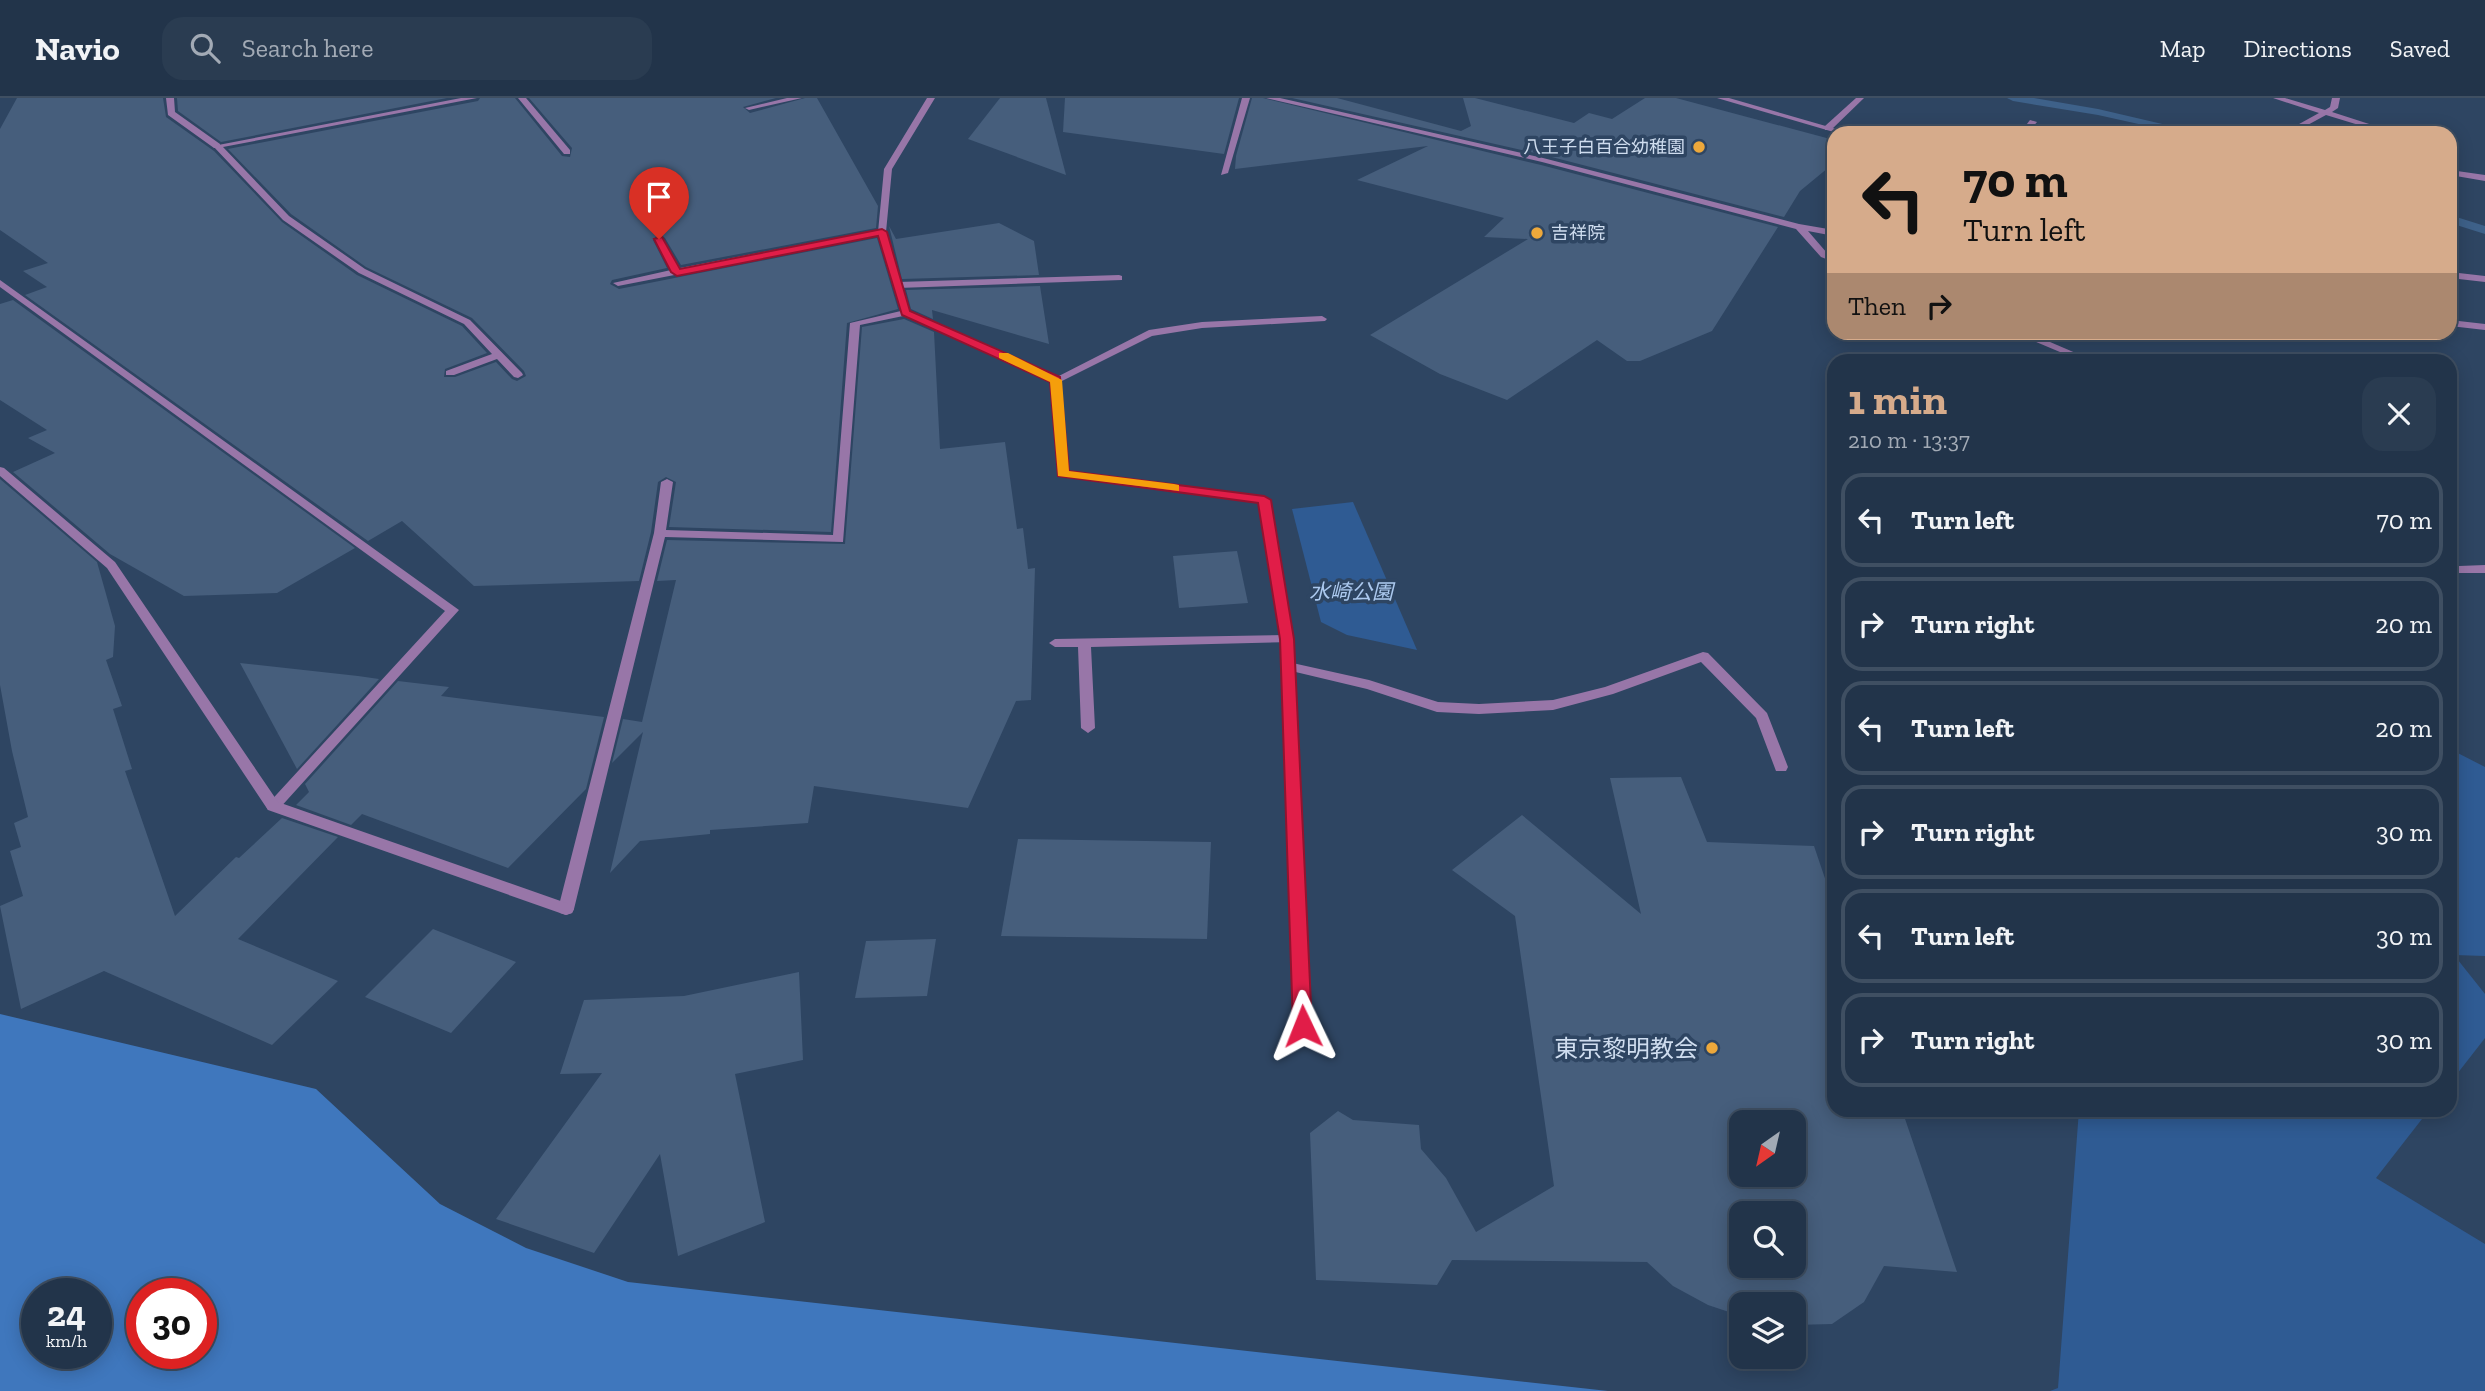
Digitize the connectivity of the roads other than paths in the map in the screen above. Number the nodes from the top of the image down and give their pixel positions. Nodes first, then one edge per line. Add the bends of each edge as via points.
1 (170, 98) edge
2 (473, 98) edge
3 (522, 98) edge
4 (798, 98) edge
5 (931, 98) edge
6 (1246, 98) edge
7 (1721, 98) edge
8 (1860, 98) edge
9 (2277, 98) edge
10 (2336, 98) edge
11 (1275, 99) edge
12 (749, 108) dead end
13 (2326, 113) junction
14 (2033, 122) dead end
15 (1830, 126) edge
16 (2030, 126) edge
17 (2301, 126) edge
18 (2370, 126) edge
19 (1827, 128) edge
20 (217, 146) junction
21 (567, 152) dead end
22 (1224, 173) dead end
23 (2457, 174) edge
24 (2485, 178) edge
25 (1799, 227) junction
26 (882, 232) junction
27 (1827, 232) edge
28 (659, 239) dead end
29 (1827, 256) edge
30 (677, 272) junction
31 (2457, 276) edge
32 (1119, 278) dead end
33 (2485, 279) edge
34 (618, 283) dead end
35 (0, 284) edge
36 (898, 285) junction
37 (905, 313) junction
38 (1322, 319) dead end
39 (2457, 324) edge
40 (2485, 327) edge
41 (2037, 340) edge
42 (2072, 354) edge
43 (498, 355) junction
44 (450, 373) dead end
45 (518, 376) dead end
46 (1056, 380) junction
47 (0, 470) edge
48 (667, 482) dead end
49 (660, 533) junction
50 (2485, 569) edge
51 (2457, 570) edge
52 (1287, 639) junction
53 (1084, 642) junction
54 (1055, 643) dead end
55 (1288, 666) junction
56 (1088, 728) dead end
57 (1782, 767) dead end
58 (273, 806) junction
59 (1303, 1026) dead end

1 - 20 street via 171,113
2 - 20 street
3 - 21 street
4 - 12 street
5 - 26 street via 888,169
6 - 22 street
7 - 19 street
8 - 15 street
9 - 13 street
10 - 13 street via 2334,108
11 - 25 street via 1543,160
13 - 17 street
13 - 18 street
14 - 16 street
20 - 43 street via 286,218 362,271 467,322
23 - 24 street
25 - 27 street
25 - 29 street
26 - 30 street
26 - 36 street
28 - 30 street
30 - 34 street
31 - 33 street
32 - 36 street
35 - 58 street via 453,610
36 - 37 street
37 - 46 street
37 - 49 street via 855,323 839,539
38 - 46 street via 1202,325 1149,333
39 - 40 street
41 - 42 street
43 - 44 street
43 - 45 street
46 - 52 street via 1063,474 1264,500
47 - 58 street via 111,565
48 - 49 street
49 - 58 street via 566,909
50 - 51 street
52 - 53 street
52 - 55 street
53 - 54 street
53 - 56 street
55 - 57 street via 1369,685 1437,708 1479,709 1553,705 1608,691 1703,656 1762,716
55 - 59 street

